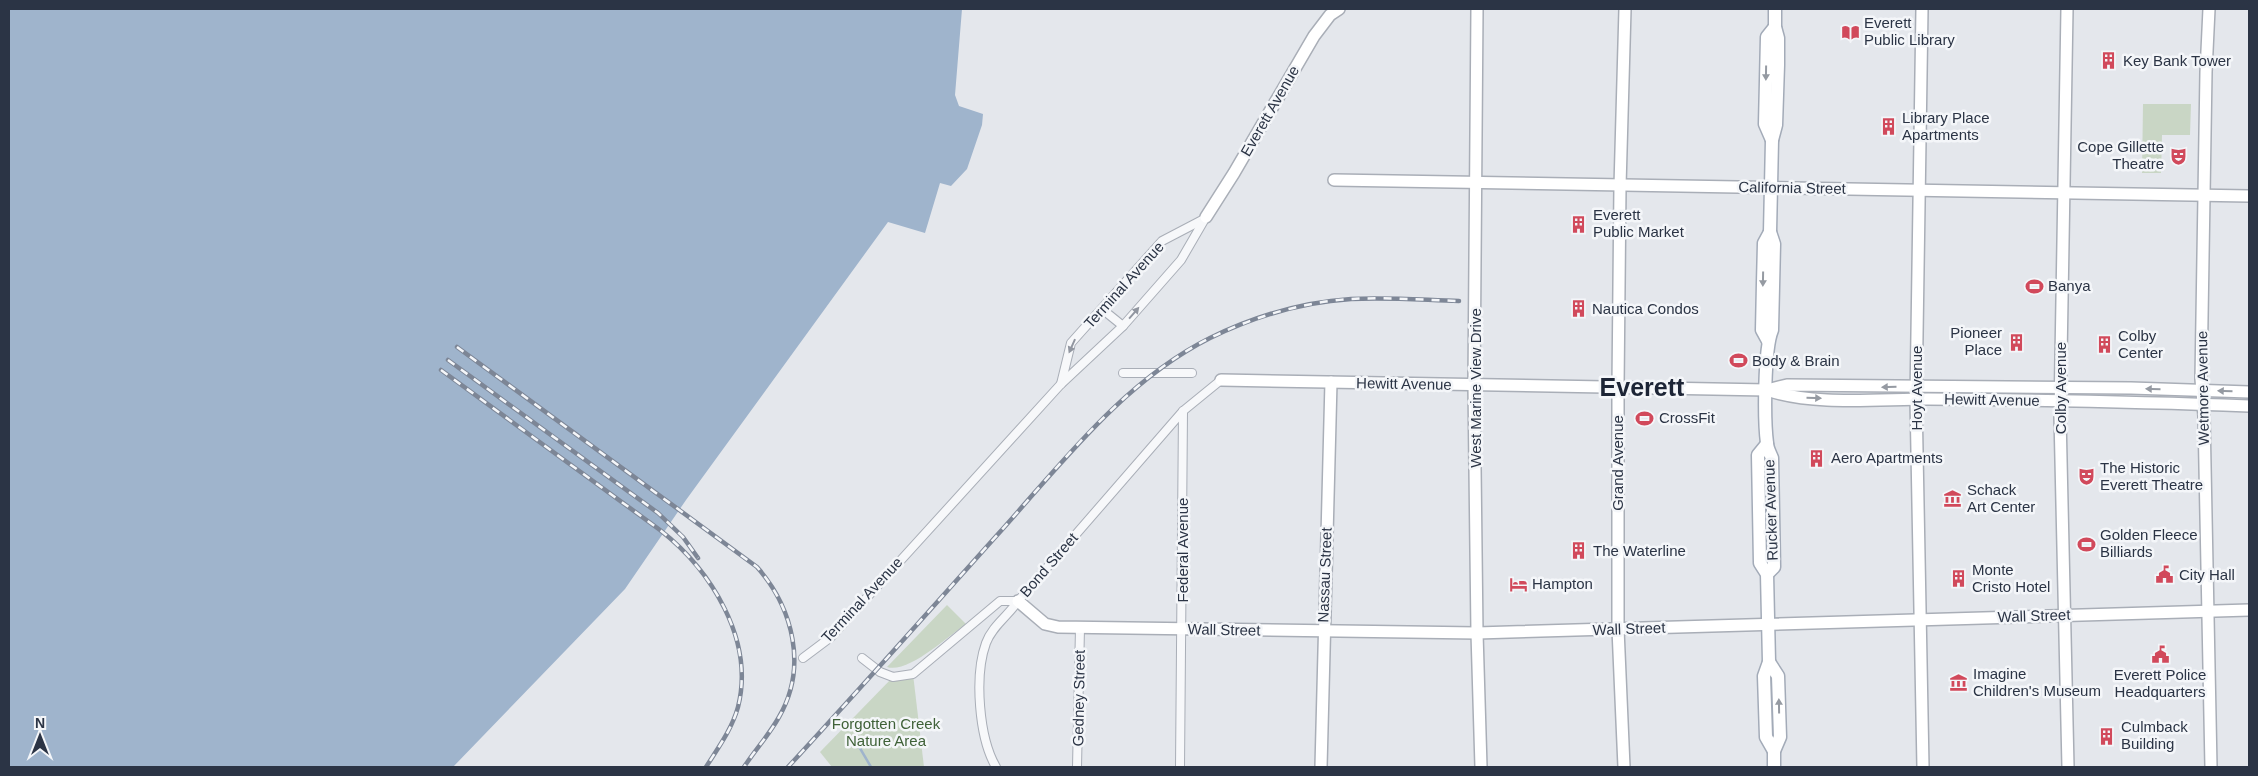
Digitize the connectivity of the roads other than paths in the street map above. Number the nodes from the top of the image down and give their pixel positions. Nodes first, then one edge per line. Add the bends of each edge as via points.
1 (1339, 9) edge
2 (1477, 9) edge
3 (1626, 9) edge
4 (1774, 9) edge
5 (1922, 9) edge
6 (2067, 9) edge
7 (2209, 9) edge
8 (1334, 180) dead end
9 (1477, 183) junction
10 (1620, 186) junction
11 (1771, 188) junction
12 (1919, 191) junction
13 (2063, 193) junction
14 (2204, 195) junction
15 (2249, 196) edge
16 (1206, 218) junction
17 (1102, 309) junction
18 (1123, 326) junction
19 (1123, 373) dead end
20 (1192, 373) dead end
21 (1221, 380) joint
22 (1331, 382) junction
23 (1061, 384) junction
24 (1474, 385) junction
25 (1916, 386) junction
26 (1618, 387) junction
27 (2060, 388) junction
28 (1767, 390) junction
29 (2202, 390) junction
30 (2249, 392) edge
31 (1916, 399) junction
32 (2060, 401) junction
33 (2204, 405) junction
34 (2249, 406) edge
35 (1183, 411) junction
36 (1018, 601) junction
37 (2249, 610) edge
38 (2207, 611) junction
39 (2063, 615) junction
40 (1920, 620) junction
41 (1769, 624) junction
42 (1080, 628) junction
43 (1618, 629) junction
44 (1183, 630) junction
45 (1324, 630) junction
46 (1477, 633) junction
47 (802, 658) dead end
48 (862, 658) dead end
49 (996, 767) edge
50 (1077, 767) edge
51 (1180, 767) edge
52 (1321, 767) edge
53 (1481, 767) edge
54 (1624, 767) edge
55 (1774, 767) edge
56 (1923, 767) edge
57 (2068, 767) edge
58 (2211, 767) edge

1 - 16 street, Everett Avenue via 1330,15 1314,36
2 - 9 street, West Marine View Drive
3 - 10 street, Grand Avenue
4 - 11 main road, Rucker Avenue via 1778,65
5 - 12 street, Hoyt Avenue
6 - 13 street, Colby Avenue
7 - 14 street, Wetmore Avenue
8 - 9 street, California Street
9 - 10 street, California Street
9 - 24 street, West Marine View Drive
10 - 11 street, California Street
10 - 26 street, Grand Avenue
11 - 12 street, California Street
11 - 28 main road, Rucker Avenue via 1770,232 1764,243 1762,330 1768,341
12 - 13 street, California Street
12 - 25 street, Hoyt Avenue
13 - 14 street, California Street
13 - 27 street, Colby Avenue
14 - 15 street, California Street
14 - 29 street, Wetmore Avenue
16 - 17 street, Terminal Avenue via 1162,242
18 -> 16 street, Terminal Avenue via 1181,260
17 - 18 street
17 -> 23 street, Terminal Avenue via 1071,343
18 - 23 street, Terminal Avenue
19 - 20 street
21 - 22 street, Hewitt Avenue
21 - 35 street
22 - 24 street, Hewitt Avenue
22 - 45 street, Nassau Street
23 - 47 street, Terminal Avenue via 831,637
24 - 26 street, Hewitt Avenue
24 - 46 street, West Marine View Drive
25 - 27 street, Hewitt Avenue
25 -> 28 street, Hewitt Avenue via 1787,385
25 - 31 street, Hoyt Avenue
26 - 28 street, Hewitt Avenue
26 - 43 street, Grand Avenue
29 -> 27 street, Hewitt Avenue
27 - 32 street, Colby Avenue
28 -> 31 street, Hewitt Avenue via 1787,397
28 - 41 main road, Rucker Avenue via 1767,444 1758,455 1760,563 1767,574
30 -> 29 street, Hewitt Avenue
29 - 33 street, Wetmore Avenue
31 - 32 street, Hewitt Avenue
31 - 40 street, Hoyt Avenue
32 - 33 street, Hewitt Avenue
32 - 39 street, Colby Avenue
33 - 34 street, Hewitt Avenue
33 - 38 street, Wetmore Avenue
35 - 36 street, Bond Street
35 - 44 street, Federal Avenue
36 - 42 street, Wall Street via 1045,624
36 - 48 street, Bond Street via 1000,601 913,674 893,677 880,672
36 - 49 street via 995,627 986,643 981,672 983,726
37 - 38 street, Wall Street
38 - 39 street, Wall Street
38 - 58 street, Wetmore Avenue
39 - 40 street, Wall Street
39 - 57 street, Colby Avenue
40 - 41 street, Wall Street
40 - 56 street, Hoyt Avenue
41 - 43 street, Wall Street
41 - 55 main road, Rucker Avenue via 1769,662 1778,676 1780,737 1774,751
42 - 44 street, Wall Street
42 - 50 street, Gedney Street
43 - 46 street, Wall Street
43 - 54 street, Grand Avenue
44 - 45 street, Wall Street
44 - 51 street, Federal Avenue
45 - 46 street, Wall Street
45 - 52 street, Nassau Street
46 - 53 street, West Marine View Drive

